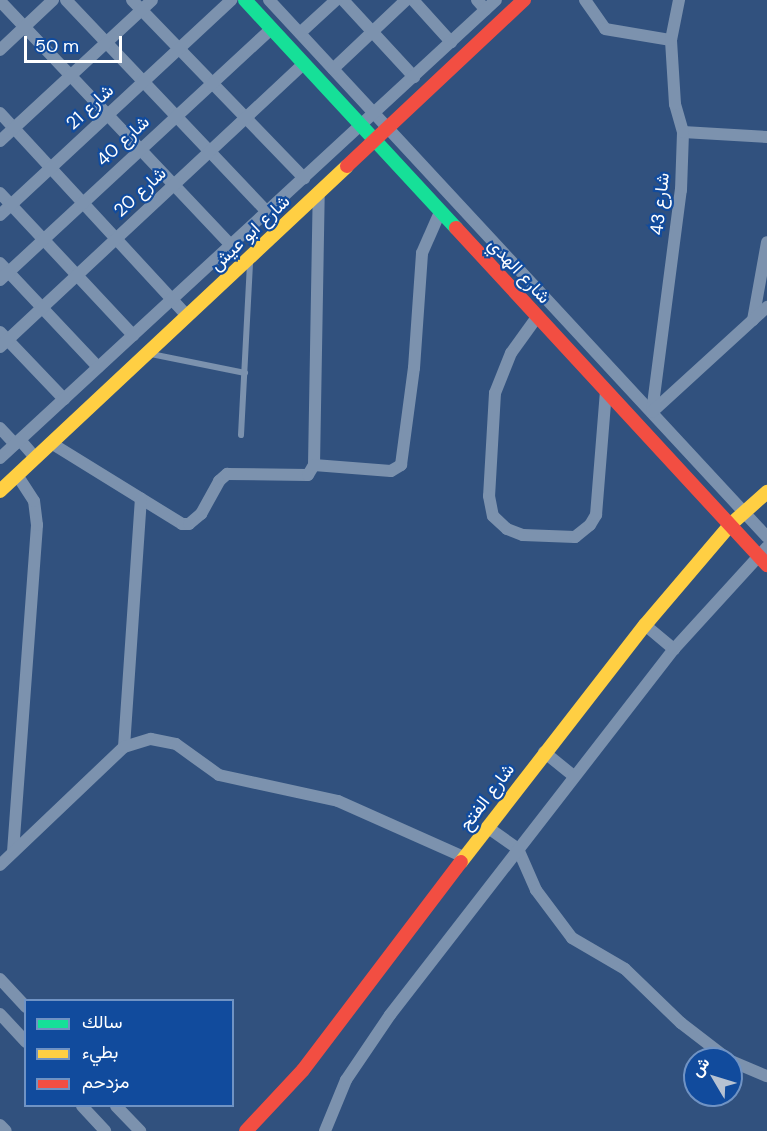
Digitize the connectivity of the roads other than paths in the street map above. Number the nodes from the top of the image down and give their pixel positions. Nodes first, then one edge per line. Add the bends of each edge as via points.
1 (53, 0) edge
2 (66, 0) edge
3 (132, 0) edge
4 (152, 0) edge
5 (231, 0) edge
6 (245, 0) edge
7 (269, 0) edge
8 (336, 0) edge
9 (343, 0) edge
10 (406, 0) edge
11 (412, 0) edge
12 (477, 0) edge
13 (496, 0) edge
14 (524, 0) edge
15 (585, 0) edge
16 (679, 0) edge
17 (0, 1) edge
18 (142, 10) junction
19 (486, 10) junction
20 (25, 27) junction
21 (271, 29) junction
22 (372, 32) junction
23 (300, 33) junction
24 (671, 40) junction
25 (452, 42) junction
26 (106, 43) junction
27 (179, 48) junction
28 (0, 50) edge
29 (304, 64) junction
30 (333, 69) junction
31 (71, 75) junction
32 (414, 76) junction
33 (143, 82) junction
34 (212, 83) junction
35 (0, 112) edge
36 (374, 113) junction
37 (108, 115) junction
38 (176, 117) junction
39 (246, 118) junction
40 (360, 126) junction
41 (14, 128) junction
42 (387, 128) junction
43 (683, 132) junction
44 (767, 137) edge
45 (374, 140) junction
46 (0, 141) edge
47 (141, 149) junction
48 (210, 152) junction
49 (51, 168) junction
50 (304, 178) junction
51 (174, 185) junction
52 (319, 192) junction
53 (0, 193) edge
54 (83, 203) junction
55 (11, 205) junction
56 (267, 212) junction
57 (440, 212) junction
58 (0, 215) edge
59 (116, 239) junction
60 (44, 240) junction
61 (767, 242) edge
62 (231, 245) junction
63 (250, 260) junction
64 (3, 271) edge
65 (77, 275) junction
66 (172, 300) junction
67 (767, 307) edge
68 (42, 308) junction
69 (187, 316) junction
70 (537, 317) junction
71 (753, 320) junction
72 (133, 335) junction
73 (3, 340) edge
74 (147, 354) junction
75 (99, 367) junction
76 (244, 373) junction
77 (606, 392) junction
78 (64, 399) junction
79 (652, 412) junction
80 (0, 428) edge
81 (241, 435) dead end
82 (17, 442) junction
83 (51, 443) junction
84 (35, 457) junction
85 (0, 458) edge
86 (314, 465) junction
87 (17, 475) junction
88 (0, 490) edge
89 (767, 492) edge
90 (141, 499) junction
91 (744, 511) junction
92 (730, 525) junction
93 (767, 537) edge
94 (764, 556) edge
95 (645, 625) junction
96 (674, 649) junction
97 (124, 747) junction
98 (544, 752) junction
99 (574, 776) junction
100 (487, 827) junction
101 (518, 849) junction
102 (13, 852) junction
103 (464, 857) junction
104 (0, 865) edge
105 (0, 979) edge
106 (24, 1005) edge
107 (0, 1014) edge
108 (24, 1040) edge
109 (713, 1047) edge
110 (743, 1066) edge
111 (767, 1076) edge
112 (83, 1107) edge
113 (117, 1107) edge
114 (105, 1131) edge
115 (140, 1131) edge
116 (246, 1131) edge
117 (325, 1131) edge

1 - 20 street
2 - 26 street
3 - 18 street
4 - 18 street
5 - 27 street, شارع 21
6 - 21 street, شارع الهدي
7 - 23 street, شارع الهدي
8 - 23 street
9 - 22 street
10 - 22 street
11 - 25 street
12 - 19 street
13 - 19 street, شارع ابو عيش
14 - 42 street, شارع ابو عيش
15 - 24 street via 605,29
16 - 24 street, شارع 43
17 - 20 street
18 - 26 street
18 - 27 street
19 - 25 street, شارع ابو عيش
20 - 28 street
20 - 31 street
21 - 29 street, شارع الهدي
21 - 34 street, شارع 40
22 - 30 street
22 - 32 street
23 - 30 street, شارع الهدي
24 - 43 street, شارع 43 via 675,104
25 - 32 street, شارع ابو عيش
26 - 31 street
26 - 33 street
27 - 33 street, شارع 21
27 - 34 street
29 - 39 street, شارع 20
29 - 40 street, شارع الهدي
30 - 36 street, شارع الهدي
31 - 37 street
31 - 41 street
32 - 36 street, شارع ابو عيش
33 - 37 street, شارع 21
33 - 38 street
34 - 38 street, شارع 40
34 - 39 street
35 - 41 street
36 - 40 street, شارع ابو عيش
36 - 42 street, شارع الهدي
37 - 47 street
37 - 49 street, شارع 21
38 - 47 street, شارع 40
38 - 48 street
39 - 48 street, شارع 20
39 - 50 street
40 - 45 street, شارع الهدي
40 - 50 street, شارع ابو عيش
41 - 46 street
41 - 49 street
42 - 45 street, شارع ابو عيش
42 - 79 street, شارع الهدي
43 - 44 street
43 - 79 street, شارع 43 via 681,190
45 - 52 street, شارع ابو عيش
45 - 57 street, شارع الهدي
47 - 51 street
47 - 54 street, شارع 40
48 - 51 street, شارع 20
48 - 56 street
49 - 54 street
49 - 55 street, شارع 21
50 - 56 street, شارع ابو عيش
51 - 59 street, شارع 20
51 - 62 street
52 - 63 street, شارع ابو عيش
52 - 86 street
53 - 55 street
54 - 59 street
54 - 60 street, شارع 40
55 - 58 street, شارع 21
55 - 60 street
56 - 62 street, شارع ابو عيش
57 - 70 street, شارع الهدي
57 - 86 street via 422,253 404,459 392,471
59 - 65 street, شارع 20
59 - 66 street
60 - 64 street, شارع 40
60 - 65 street
61 - 71 street
62 - 66 street, شارع ابو عيش
63 - 69 street, شارع ابو عيش
63 - 76 lane
64 - 68 street
65 - 68 street, شارع 20
65 - 72 street
66 - 69 street
66 - 72 street, شارع ابو عيش
67 - 71 street
68 - 73 street, شارع 20
68 - 75 street
69 - 74 street, شارع ابو عيش
70 - 77 street, شارع الهدي
70 - 77 street via 511,353 495,393 489,496 493,516 507,529 523,535 575,537 590,525 596,515
71 - 79 street
72 - 75 street, شارع ابو عيش
73 - 78 street
74 - 76 lane
74 - 83 street, شارع ابو عيش
75 - 78 street, شارع ابو عيش
76 - 81 lane
77 - 92 street, شارع الهدي
78 - 82 street, شارع ابو عيش
79 - 91 street, شارع الهدي
80 - 82 street
82 - 84 street
82 - 85 street, شارع ابو عيش
83 - 84 street, شارع ابو عيش
83 - 90 street
84 - 87 street, شارع ابو عيش
86 - 90 street via 308,475 297,478 227,474 201,514 189,524
87 - 88 street, شارع ابو عيش
87 - 102 street via 34,501 37,525
89 - 91 street, شارع الفتح
90 - 97 street
91 - 92 street, شارع الفتح
91 - 93 street, شارع الهدي
92 - 94 street, شارع الهدي
92 - 95 street, شارع الفتح
94 - 96 street
95 - 96 street
95 - 98 street, شارع الفتح
96 - 99 street
97 - 102 street
97 - 103 street via 136,741 165,740 219,774 338,801
98 - 99 street
98 - 100 street, شارع الفتح
99 - 101 street
100 - 101 street
100 - 103 street, شارع الفتح
101 - 109 street via 536,890 572,938 625,969 681,1023
101 - 117 street via 365,1049 345,1080
102 - 104 street
103 - 116 street, شارع الفتح via 303,1070
105 - 106 street
107 - 108 street
110 - 111 street
112 - 114 street
113 - 115 street

